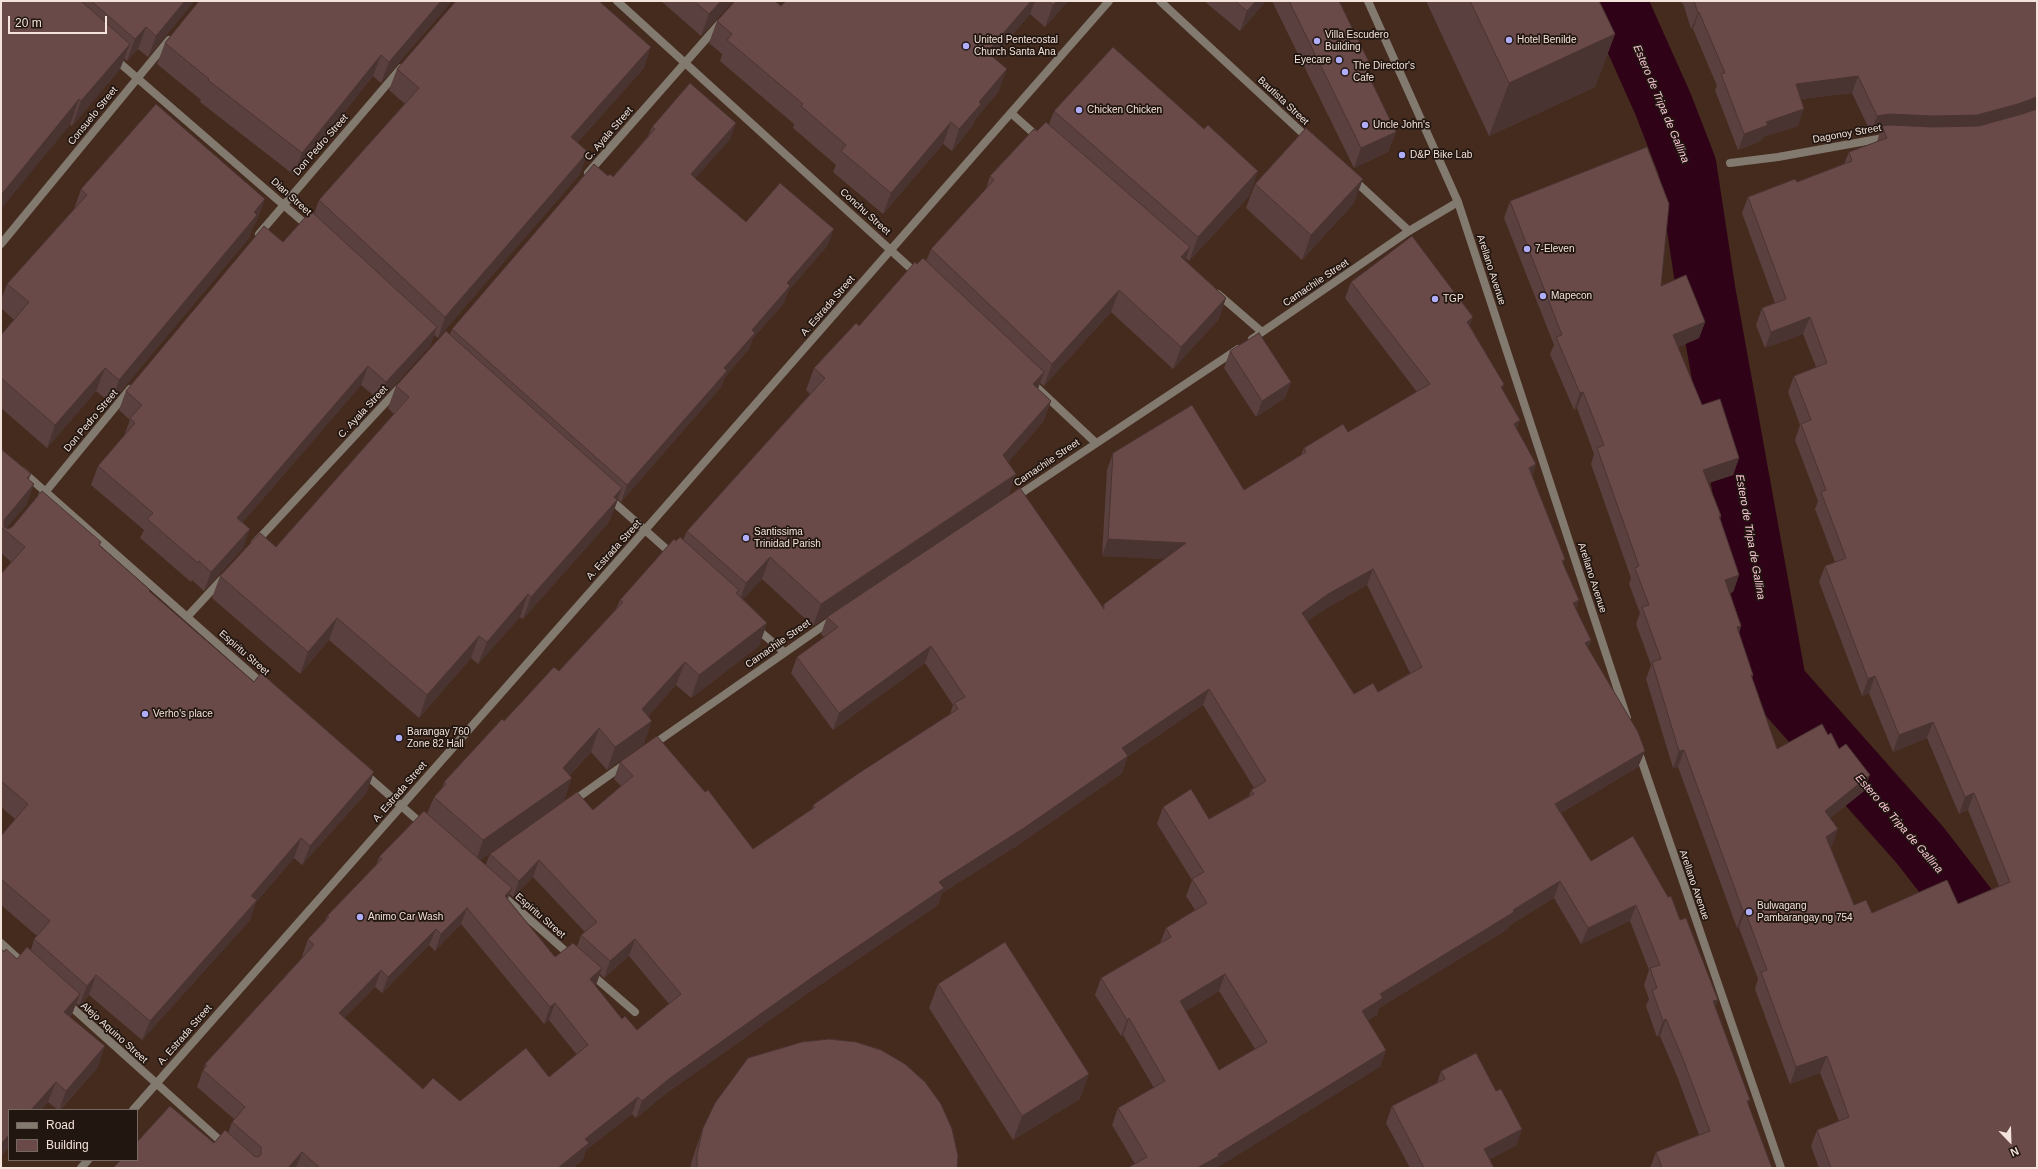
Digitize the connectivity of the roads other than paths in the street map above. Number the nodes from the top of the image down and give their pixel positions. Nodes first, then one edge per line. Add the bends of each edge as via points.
1 (617, 1) edge
2 (1109, 1) edge
3 (1160, 1) edge
4 (1368, 1) edge
5 (725, 18) edge
6 (177, 31) edge
7 (108, 53) edge
8 (407, 61) edge
9 (685, 61) junction
10 (137, 78) junction
11 (1011, 113) junction
12 (1898, 137) edge
13 (1047, 145) edge
14 (1316, 146) edge
15 (1730, 163) dead end
16 (1346, 172) edge
17 (582, 180) edge
18 (1458, 202) junction
19 (284, 204) junction
20 (1409, 232) junction
21 (318, 235) edge
22 (254, 241) edge
23 (1, 244) edge
24 (891, 249) junction
25 (925, 282) edge
26 (1214, 291) edge
27 (1262, 332) junction
28 (1028, 378) edge
29 (406, 380) edge
30 (137, 382) edge
31 (1096, 443) junction
32 (18, 468) edge
33 (45, 492) junction
34 (604, 493) edge
35 (1009, 501) edge
36 (35, 503) edge
37 (645, 530) junction
38 (251, 548) edge
39 (680, 561) edge
40 (230, 571) edge
41 (843, 612) edge
42 (187, 617) junction
43 (749, 622) edge
44 (784, 652) junction
45 (270, 690) edge
46 (1631, 728) edge
47 (1636, 743) edge
48 (360, 769) edge
49 (401, 806) junction
50 (564, 807) edge
51 (429, 831) edge
52 (498, 892) edge
53 (1, 943) edge
54 (35, 974) edge
55 (58, 995) edge
56 (635, 1012) dead end
57 (156, 1084) junction
58 (133, 1109) edge
59 (233, 1152) edge
60 (1781, 1168) edge

1 - 9 street, Conchu Street
2 - 11 street, A. Estrada Street
3 - 14 street, Bautista Street
4 - 18 street, Arellano Avenue
5 - 9 street, C. Ayala Street
6 - 10 street, Consuelo Street
7 - 10 street, Dian Street
8 - 19 street, Don Pedro Street
9 - 17 street, C. Ayala Street
9 - 24 street, Conchu Street
10 - 19 street, Dian Street
10 - 23 street, Consuelo Street
11 - 13 street
11 - 24 street, A. Estrada Street
12 - 15 street, Dagonoy Street via 1883,136
16 - 20 street
18 - 20 street, Camachile Street
18 - 46 street, Arellano Avenue
19 - 21 street, Dian Street
19 - 22 street, Don Pedro Street
20 - 27 street, Camachile Street
24 - 25 street, Conchu Street
24 - 37 street, A. Estrada Street
26 - 27 street
27 - 31 street, Camachile Street
28 - 31 street
29 - 38 street, C. Ayala Street
30 - 33 street, Don Pedro Street
31 - 35 street, Camachile Street
32 - 33 street, Espiritu Street
33 - 36 street, Don Pedro Street
33 - 42 street, Espiritu Street
34 - 37 street
37 - 39 street
37 - 49 street, A. Estrada Street
40 - 42 street
41 - 44 street, Camachile Street
42 - 45 street, Espiritu Street
43 - 44 street
44 - 50 street, Camachile Street
47 - 60 street, Arellano Avenue
48 - 49 street
49 - 51 street
49 - 57 street, A. Estrada Street
52 - 56 street, Espiritu Street
53 - 54 street
55 - 57 street, Alejo Aquino Street
57 - 58 street, A. Estrada Street
57 - 59 street, Alejo Aquino Street

